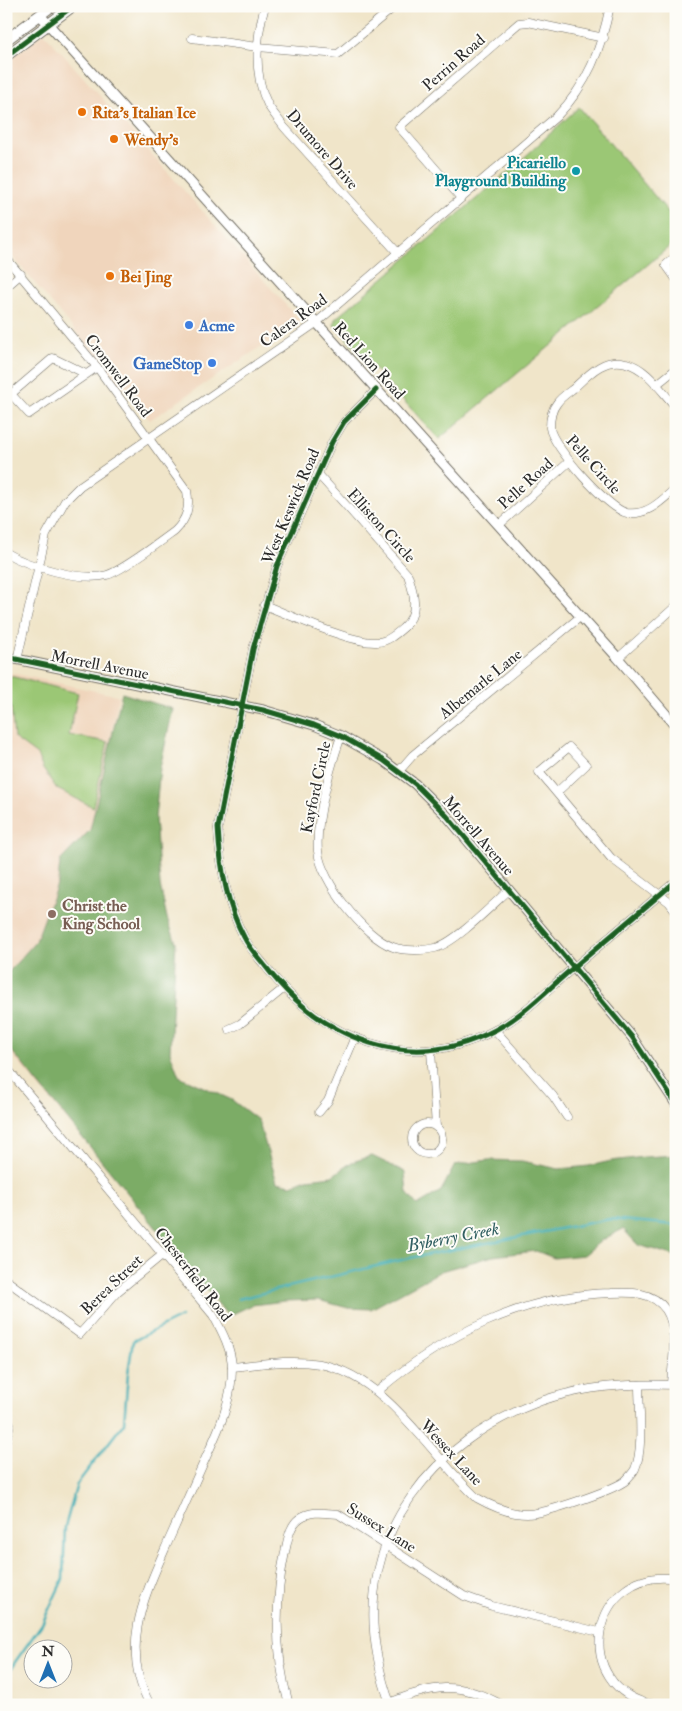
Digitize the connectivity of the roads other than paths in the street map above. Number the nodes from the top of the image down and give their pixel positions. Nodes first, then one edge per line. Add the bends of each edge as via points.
1 (52, 6) edge
2 (73, 6) edge
3 (265, 6) edge
4 (394, 6) edge
5 (610, 6) edge
6 (40, 15) junction
7 (48, 25) junction
8 (192, 38) dead end
9 (604, 38) junction
10 (6, 40) edge
11 (258, 47) junction
12 (6, 56) edge
13 (461, 198) junction
14 (398, 253) junction
15 (676, 256) edge
16 (6, 258) edge
17 (21, 274) junction
18 (676, 279) edge
19 (6, 287) edge
20 (316, 323) junction
21 (97, 367) junction
22 (676, 369) edge
23 (86, 374) junction
24 (656, 385) junction
25 (376, 390) junction
26 (676, 407) edge
27 (148, 438) junction
28 (570, 461) junction
29 (318, 474) junction
30 (676, 488) edge
31 (499, 525) junction
32 (6, 553) edge
33 (38, 566) junction
34 (264, 605) junction
35 (676, 606) edge
36 (580, 617) junction
37 (6, 657) edge
38 (618, 658) junction
39 (17, 660) junction
40 (242, 705) junction
41 (676, 726) edge
42 (340, 736) junction
43 (398, 771) junction
44 (557, 792) junction
45 (676, 881) edge
46 (509, 890) junction
47 (660, 894) junction
48 (676, 911) edge
49 (573, 968) junction
50 (283, 989) junction
51 (229, 1029) dead end
52 (496, 1030) junction
53 (354, 1039) junction
54 (431, 1050) junction
55 (6, 1067) edge
56 (676, 1104) edge
57 (319, 1112) dead end
58 (567, 1117) dead end
59 (436, 1127) dead end
60 (162, 1255) junction
61 (6, 1280) edge
62 (232, 1367) junction
63 (639, 1385) junction
64 (674, 1385) edge
65 (378, 1392) junction
66 (8, 1417) edge
67 (6, 1440) edge
68 (442, 1461) junction
69 (385, 1545) junction
70 (676, 1579) edge
71 (598, 1632) junction
72 (389, 1704) edge
73 (150, 1705) edge
74 (290, 1705) edge
75 (502, 1705) edge
76 (655, 1705) edge

1 - 6 main road
2 - 7 main road
3 - 11 street, Drumore Drive via 258,32
4 - 11 street via 338,54
5 - 9 street, Calera Road
6 - 7 street, Red Lion Road
6 - 10 main road
7 - 12 main road
7 - 20 street, Red Lion Road
8 - 11 street
9 - 13 street, Calera Road via 594,65 570,103
9 - 13 street, Perrin Road via 528,22 519,24 399,127
11 - 14 street, Drumore Drive via 260,77 268,105
13 - 14 street, Calera Road
14 - 20 street, Calera Road
15 - 18 street via 666,265
16 - 17 street, Cromwell Road
17 - 19 street
17 - 21 street, Cromwell Road
20 - 25 street, Red Lion Road
20 - 27 street, Calera Road
21 - 23 street
21 - 27 street, Cromwell Road
22 - 24 street
23 - 23 street via 53,358 11,394 29,414
24 - 26 street, Pelle Circle
24 - 28 street, Pelle Circle via 640,368 624,362 610,362 599,366 557,402 551,414 550,429 556,444
25 - 29 street, West Keswick Road via 344,422
25 - 31 street, Red Lion Road
27 - 33 street, Calera Road via 80,486 65,501 46,534
27 - 33 street, Cromwell Road via 186,491 188,508 175,531 107,575 84,576
28 - 30 street, Pelle Circle via 612,506 627,513 650,508
28 - 31 street, Pelle Road
29 - 34 street, West Keswick Road via 289,534
29 - 34 street, Elliston Circle via 408,575 415,595 414,612 394,636 378,642 359,640
31 - 36 street, Red Lion Road
32 - 33 street
33 - 39 street, Calera Road
34 - 40 street, West Keswick Road
35 - 38 street
36 - 38 street, Red Lion Road
36 - 43 street, Albemarle Lane via 413,755
37 - 39 street, Morrell Avenue
38 - 41 street, Red Lion Road
39 - 40 street, Morrell Avenue
40 - 42 street, Morrell Avenue via 287,716
40 - 50 street, West Keswick Road via 218,828 219,856 225,887 244,938
42 - 43 street, Morrell Avenue
42 - 46 street, Kayford Circle via 319,828 318,853 333,890 374,937 394,947 435,948 450,941
43 - 46 street, Morrell Avenue via 447,816
44 - 44 street via 539,772 569,747 586,765
44 - 47 street via 611,858
45 - 47 street, West Keswick Road
46 - 49 street, Morrell Avenue
47 - 48 street
47 - 49 street, West Keswick Road
49 - 52 street, West Keswick Road
49 - 56 street, Morrell Avenue via 644,1053
50 - 51 street via 240,1024
50 - 53 street, West Keswick Road via 317,1018
52 - 54 street, West Keswick Road
52 - 58 street
53 - 54 street, West Keswick Road via 402,1049
53 - 57 street via 328,1101
54 - 59 street
55 - 60 street, Chesterfield Road
60 - 61 street, Berea Street via 117,1292 80,1334
60 - 62 street, Chesterfield Road via 213,1315 223,1332
62 - 65 street, Wessex Lane via 287,1362 321,1364 358,1378
62 - 73 street, Chesterfield Road via 227,1408 148,1588 137,1624 136,1659 142,1689
63 - 64 street
63 - 68 street via 577,1391 543,1400 512,1412 481,1430
63 - 68 street, Wessex Lane via 639,1457 625,1480 610,1487 544,1512 514,1513 477,1498
64 - 65 street via 670,1318 654,1298 636,1292 578,1295 506,1314 435,1348 406,1367
65 - 68 street, Wessex Lane
66 - 67 street via 10,1432
68 - 69 street via 402,1508
69 - 71 street, Sussex Lane via 464,1596
69 - 72 street via 375,1582 374,1636
69 - 74 street, Sussex Lane via 338,1514 317,1512 301,1518 290,1532 278,1582 277,1619 279,1655
70 - 71 street via 654,1578 638,1582 626,1590 612,1602
71 - 76 street via 603,1666 611,1680 634,1699
72 - 75 street via 414,1693 441,1687 465,1688

